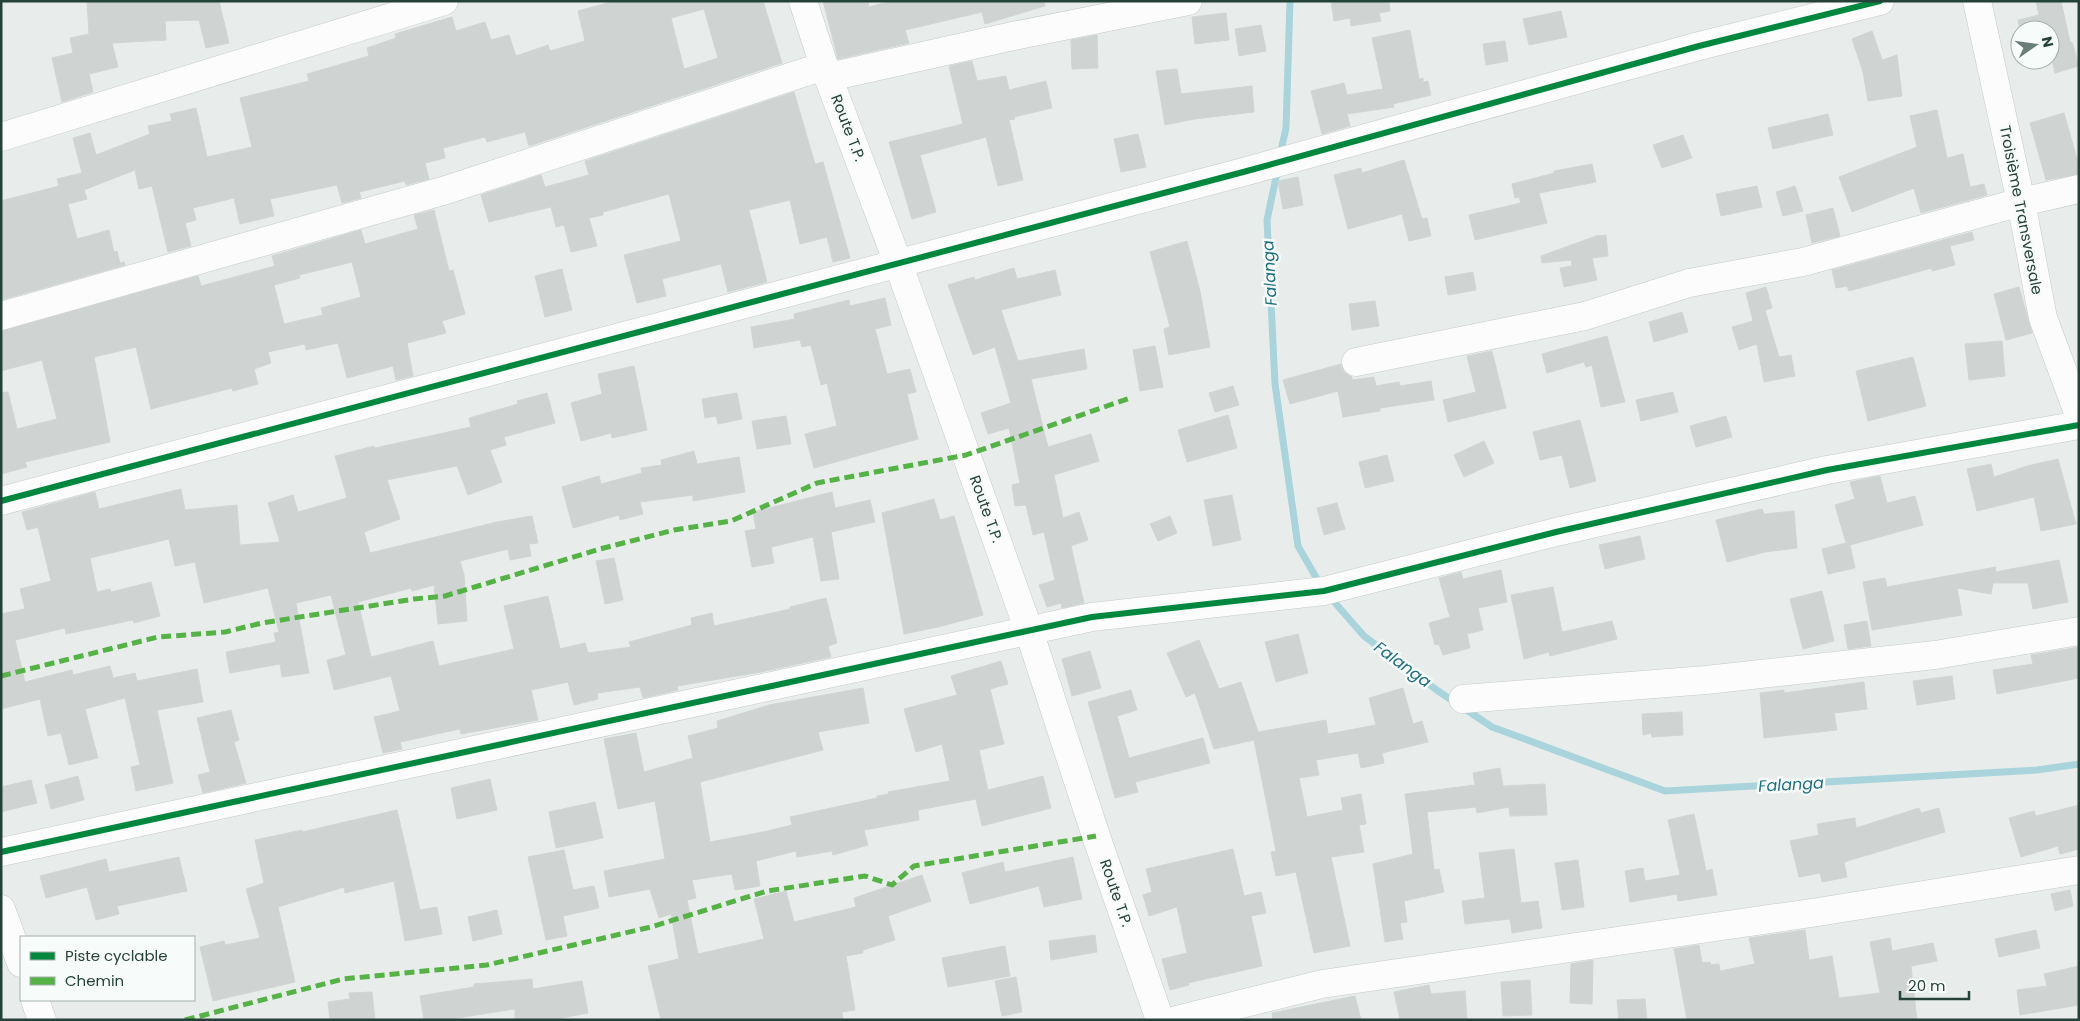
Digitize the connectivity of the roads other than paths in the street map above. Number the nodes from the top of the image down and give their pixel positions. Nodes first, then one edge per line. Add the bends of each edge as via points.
1 (444, 1) edge
2 (803, 1) edge
3 (1188, 1) edge
4 (1880, 1) edge
5 (1977, 1) edge
6 (826, 72) junction
7 (1, 137) edge
8 (2079, 189) edge
9 (2021, 202) junction
10 (898, 263) junction
11 (1, 316) edge
12 (1356, 362) dead end
13 (2079, 415) edge
14 (2079, 425) edge
15 (1, 501) edge
16 (1029, 631) junction
17 (2079, 631) edge
18 (1463, 698) dead end
19 (1, 852) edge
20 (2079, 870) edge
21 (1, 909) edge
22 (20, 961) edge
23 (35, 1001) edge
24 (42, 1020) edge
25 (1160, 1020) edge
26 (1176, 1020) edge

1 - 7 street
2 - 6 street, Route T.P.
3 - 6 street
4 - 10 street via 1681,51 1304,156
5 - 9 street, Troisième Transversale
6 - 10 street, Route T.P.
6 - 11 street via 446,190
8 - 9 street
9 - 12 street via 1803,262 1689,284 1585,316
9 - 13 street, Troisième Transversale via 2043,318
10 - 15 street
10 - 16 street, Route T.P.
14 - 16 street via 1828,470 1556,532 1324,591 1092,617
16 - 19 street
16 - 25 street, Route T.P.
17 - 18 street via 1925,656 1706,680
20 - 26 street via 1818,912 1322,984
21 - 22 street
23 - 24 street

